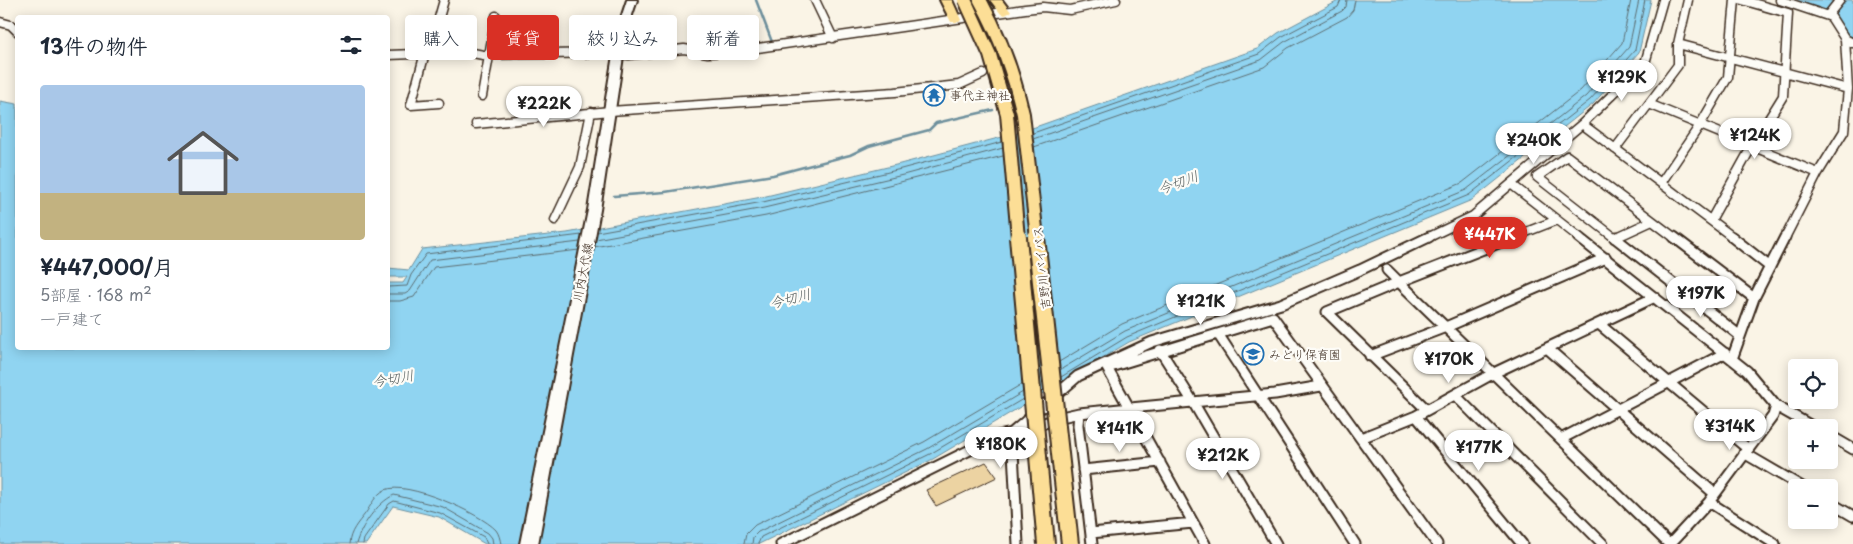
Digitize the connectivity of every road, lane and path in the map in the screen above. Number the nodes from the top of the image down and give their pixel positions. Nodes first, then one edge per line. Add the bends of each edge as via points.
1 (444, 0) edge
2 (632, 0) edge
3 (815, 0) edge
4 (946, 0) edge
5 (965, 0) edge
6 (980, 0) edge
7 (996, 0) edge
8 (1116, 0) edge
9 (1663, 0) edge
10 (1688, 0) edge
11 (1735, 0) edge
12 (1742, 0) edge
13 (1780, 0) edge
14 (1839, 1) edge
15 (1005, 12) junction
16 (439, 15) edge
17 (627, 15) edge
18 (1829, 15) junction
19 (955, 20) junction
20 (0, 22) edge
21 (15, 29) edge
22 (832, 38) junction
23 (1846, 39) junction
24 (1853, 43) edge
25 (1678, 44) junction
26 (677, 50) edge
27 (405, 54) edge
28 (390, 55) edge
29 (1730, 58) junction
30 (425, 60) edge
31 (489, 60) edge
32 (617, 60) edge
33 (1785, 72) junction
34 (982, 74) dead end
35 (1848, 89) junction
36 (482, 96) dead end
37 (439, 103) dead end
38 (1649, 104) junction
39 (411, 105) junction
40 (610, 111) junction
41 (591, 112) junction
42 (408, 115) dead end
43 (476, 124) dead end
44 (1582, 124) junction
45 (1700, 126) junction
46 (1752, 146) junction
47 (1615, 149) junction
48 (1818, 173) junction
49 (1661, 183) junction
50 (1511, 184) junction
51 (556, 220) dead end
52 (1557, 220) junction
53 (1711, 220) junction
54 (1652, 221) junction
55 (1614, 238) junction
56 (1606, 258) junction
57 (1770, 267) junction
58 (1387, 270) dead end
59 (1399, 282) junction
60 (1655, 297) junction
61 (1754, 298) junction
62 (1598, 324) junction
63 (1446, 327) junction
64 (1218, 334) junction
65 (1739, 335) junction
66 (1547, 348) junction
67 (1160, 350) junction
68 (1370, 356) junction
69 (1728, 356) junction
70 (1494, 373) junction
71 (1670, 383) junction
72 (1321, 386) junction
73 (1455, 395) junction
74 (1257, 396) junction
75 (1193, 402) junction
76 (1776, 406) junction
77 (1616, 408) junction
78 (1130, 409) junction
79 (1428, 410) junction
80 (1079, 413) junction
81 (1416, 416) junction
82 (1799, 419) edge
83 (1012, 433) junction
84 (1361, 438) junction
85 (1561, 438) junction
86 (1838, 440) edge
87 (1853, 449) edge
88 (1746, 451) junction
89 (1160, 462) junction
90 (1083, 470) junction
91 (1790, 479) edge
92 (1712, 498) junction
93 (1838, 507) edge
94 (1853, 516) edge
95 (1193, 523) junction
96 (1092, 538) edge
97 (529, 544) edge
98 (781, 544) edge
99 (1018, 544) edge
100 (1046, 544) edge
101 (1070, 544) edge
102 (1205, 544) edge
103 (1276, 544) edge
104 (1355, 544) edge
105 (1438, 544) edge
106 (1522, 544) edge
107 (1603, 544) edge
108 (1670, 544) edge
109 (1775, 544) edge

1 - 16 street
2 - 17 main road, 川内大代線
3 - 22 street
4 - 19 highway
5 - 100 highway, 吉野川バイパス, bridge via 991,53 1007,114
6 - 101 highway, 吉野川バイパス, bridge via 1006,52 1023,114
7 - 15 highway
8 - 15 street via 1070,10 1043,7
9 - 44 street via 1646,63
10 - 25 street
11 - 29 street
12 - 33 street via 1788,13
13 - 18 street
14 - 18 street
15 - 19 street
18 - 23 street
19 - 22 street
20 - 21 street
22 - 26 street via 730,52
23 - 24 street
23 - 35 street
25 - 29 street
25 - 38 street via 1678,65
27 - 28 street
29 - 33 street
29 - 45 street via 1728,77
30 - 39 street
31 - 36 street
32 - 40 main road, 川内大代線
33 - 35 street
33 - 46 street via 1783,96
34 - 40 street via 959,84 895,92
35 - 48 street via 1844,131
37 - 39 street
38 - 45 street
38 - 47 street
39 - 42 street
40 - 41 street
40 - 97 main road, 川内大代線
41 - 43 street
41 - 51 street via 580,167
44 - 47 street
44 - 50 street
45 - 46 street
45 - 49 street
46 - 48 street
46 - 53 street
47 - 49 street
48 - 57 street
49 - 53 street
50 - 52 street
50 - 83 street via 1473,216 1360,270 1281,304 1152,342 1078,376
52 - 56 street
52 - 59 street
53 - 57 street
54 - 55 street
54 - 55 street via 1567,156 1537,177
54 - 61 street
55 - 65 street
56 - 60 street
56 - 63 street
57 - 61 street
58 - 59 street
59 - 63 street
59 - 68 street via 1327,312
60 - 62 street
60 - 69 street
61 - 65 street
62 - 66 street
62 - 71 street
63 - 68 street
63 - 70 street
64 - 67 street
64 - 72 street via 1273,317
64 - 74 street
65 - 69 street
66 - 70 street
66 - 77 street
67 - 75 street
67 - 78 street via 1107,368
68 - 79 street
69 - 71 street
69 - 76 street via 1747,371
70 - 73 street
70 - 85 street
71 - 77 street
71 - 88 street
72 - 74 street
72 - 84 street
73 - 79 street
73 - 107 street
74 - 75 street
74 - 104 street
75 - 78 street
75 - 103 street
76 - 82 street
76 - 88 street via 1773,416
77 - 85 street
77 - 92 street
78 - 80 street
78 - 89 street
79 - 81 street
80 - 83 street
80 - 90 street
81 - 84 street
81 - 106 street
83 - 98 street via 998,436
83 - 99 street
84 - 105 street
85 - 108 street
86 - 87 street
88 - 91 street
88 - 92 street
89 - 90 street
89 - 95 street
90 - 96 street
92 - 108 street
92 - 109 street
93 - 94 street
95 - 96 street
95 - 102 street

